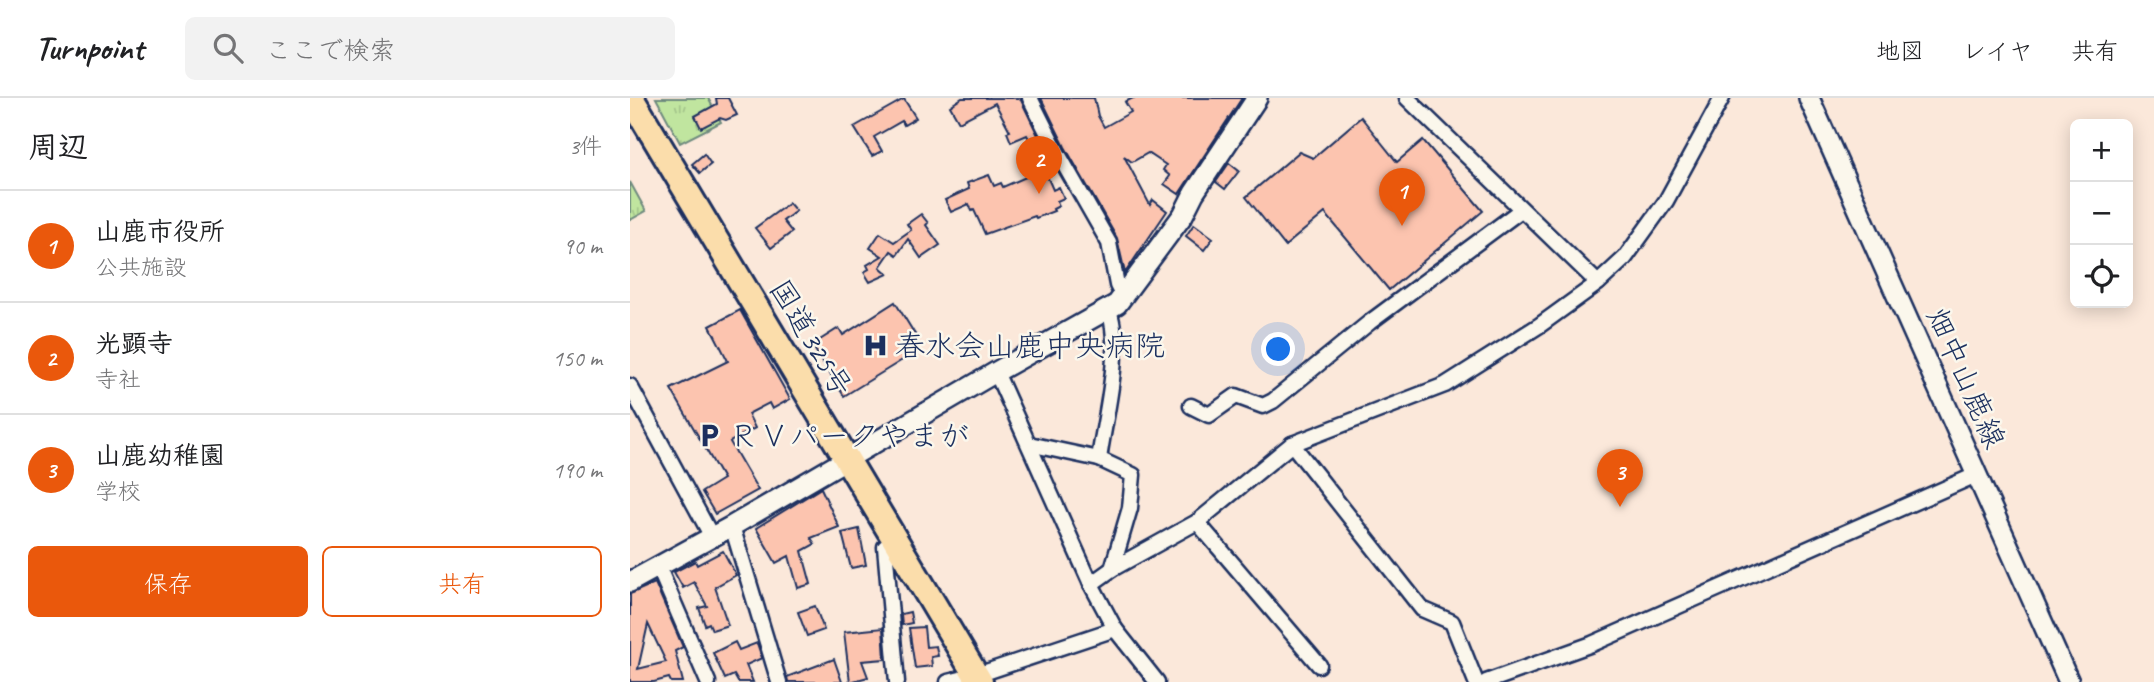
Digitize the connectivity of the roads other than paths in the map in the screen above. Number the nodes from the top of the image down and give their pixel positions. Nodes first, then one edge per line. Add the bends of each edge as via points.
1 (631, 98) edge
2 (1030, 98) edge
3 (1257, 98) edge
4 (1407, 98) edge
5 (1722, 98) edge
6 (1809, 98) edge
7 (1521, 210) junction
8 (1598, 282) junction
9 (1116, 304) junction
10 (996, 372) junction
11 (630, 386) edge
12 (1191, 406) dead end
13 (1029, 444) junction
14 (1292, 444) junction
15 (847, 458) junction
16 (1099, 459) junction
17 (1976, 475) junction
18 (1197, 522) junction
19 (732, 526) junction
20 (712, 537) junction
21 (894, 541) junction
22 (658, 566) junction
23 (1112, 569) junction
24 (630, 582) edge
25 (1091, 584) junction
26 (1115, 629) junction
27 (1319, 665) dead end
28 (978, 678) edge
29 (708, 682) edge
30 (779, 682) edge
31 (897, 682) edge
32 (948, 682) edge
33 (1157, 682) edge
34 (1476, 682) edge
35 (1486, 682) edge
36 (2069, 682) edge

1 - 15 highway, 国道325号
2 - 9 street via 1109,243
3 - 9 main road via 1183,215
4 - 7 street
5 - 8 street via 1666,201 1625,258
6 - 17 main road, 畑中山鹿線
7 - 8 street
7 - 12 street via 1273,401 1264,406 1236,396 1209,415
8 - 14 street via 1445,385
9 - 10 main road
9 - 16 street via 1114,360
10 - 13 street
10 - 15 main road
11 - 20 street
13 - 16 street
13 - 25 street
14 - 18 street
14 - 34 street via 1422,609 1452,622
15 - 19 main road
15 - 21 highway, 国道325号
16 - 23 street via 1133,475 1130,508
17 - 35 street via 1592,644
17 - 36 main road, 畑中山鹿線
18 - 23 street
18 - 27 street
19 - 20 main road
19 - 30 street
20 - 22 main road
21 - 28 highway, 国道325号
21 - 31 street via 885,547
22 - 24 main road
22 - 29 street
23 - 25 street
25 - 26 street
26 - 28 street
26 - 33 street
28 - 32 street

